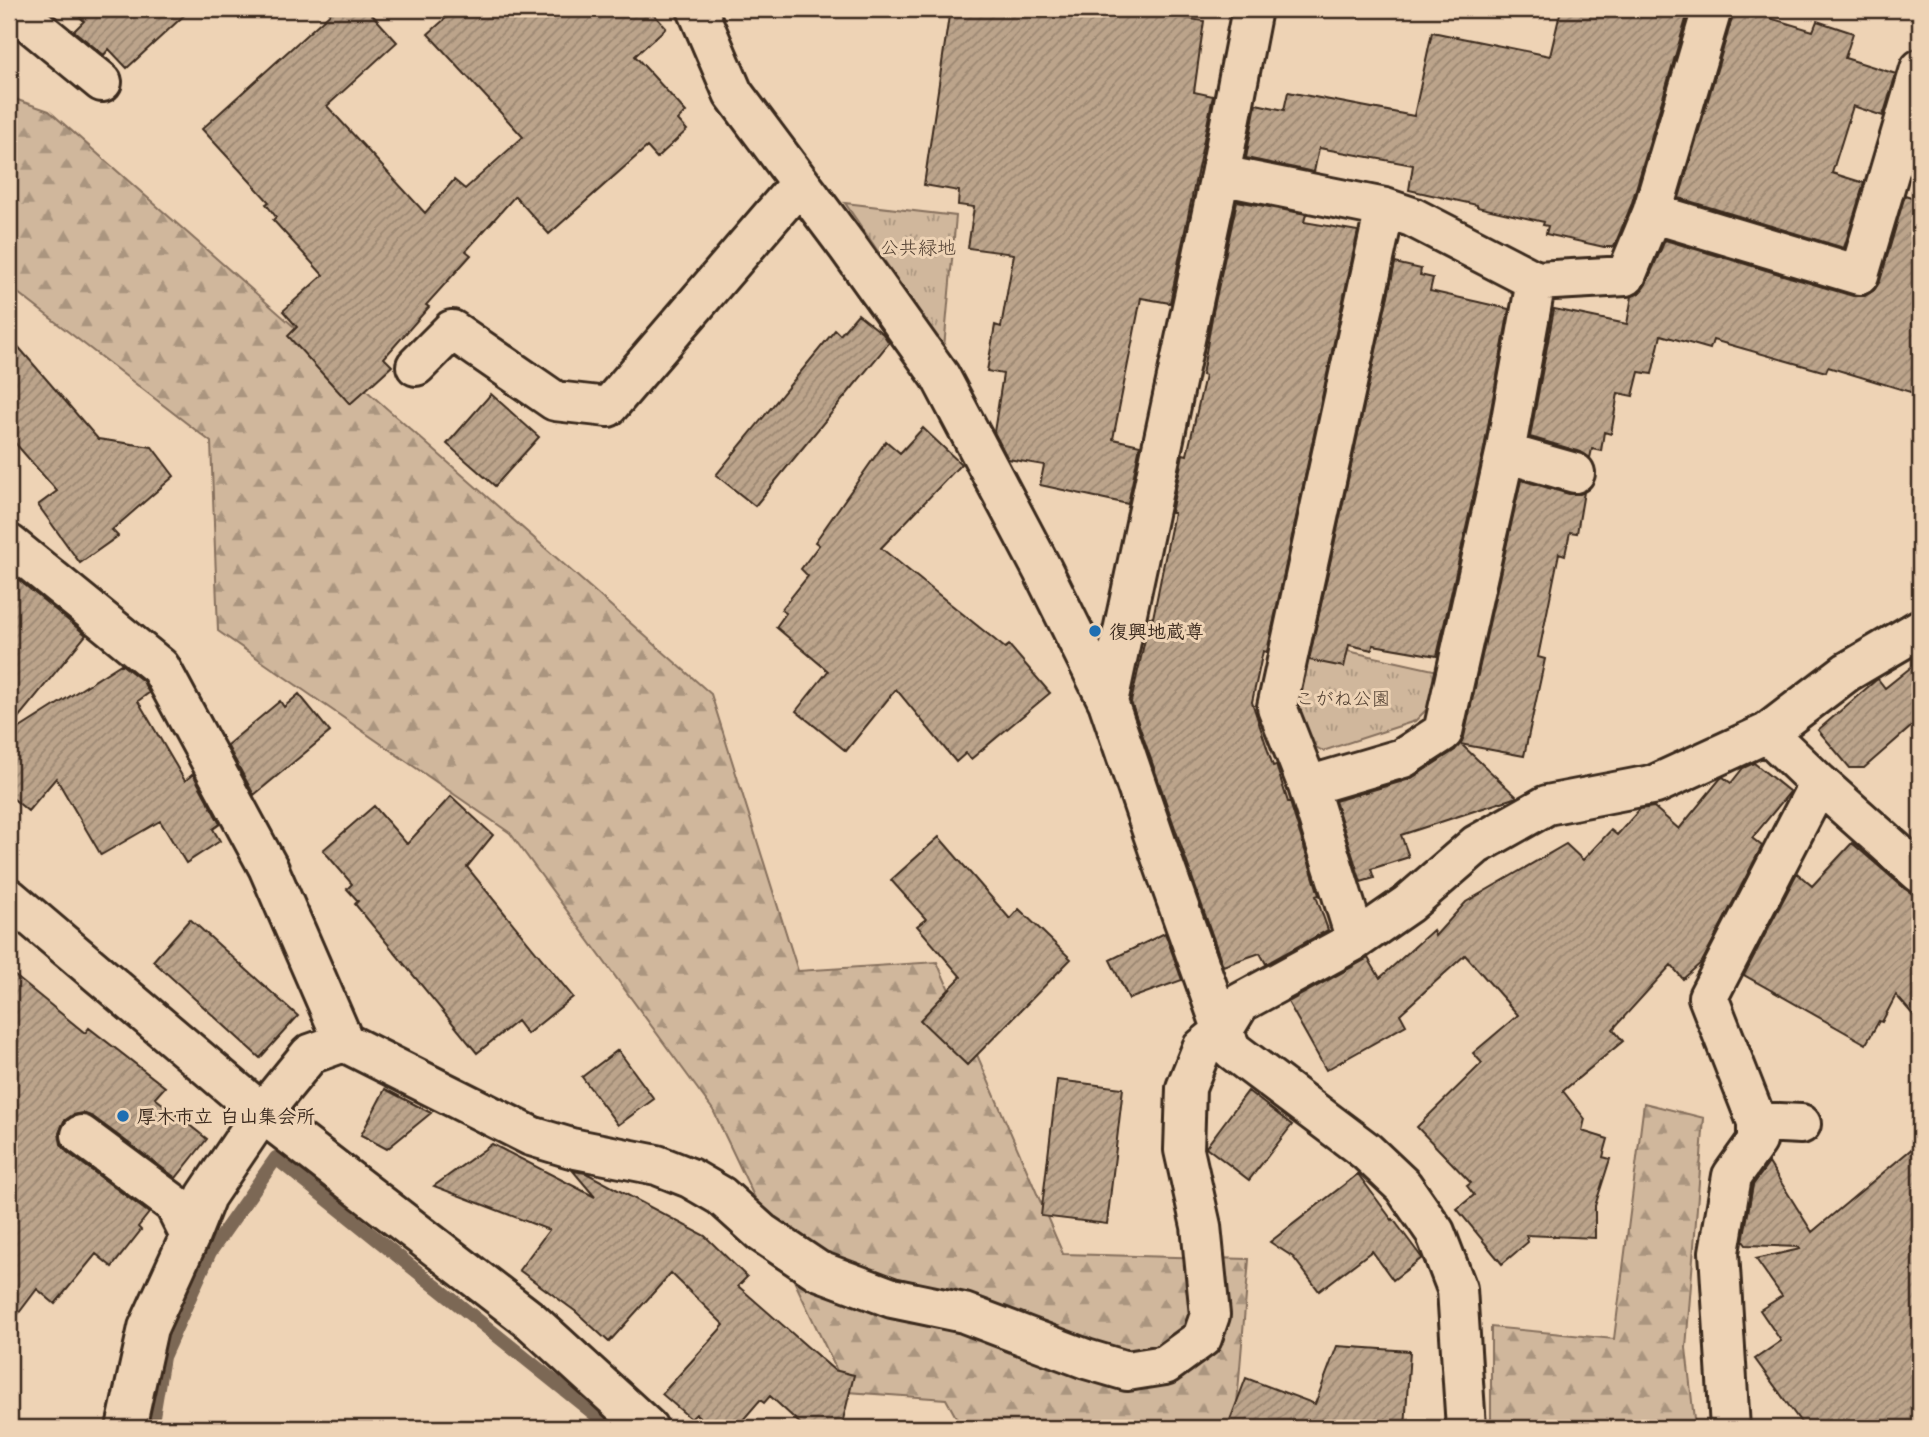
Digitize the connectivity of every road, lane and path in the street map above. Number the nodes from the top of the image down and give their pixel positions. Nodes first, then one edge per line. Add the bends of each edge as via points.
1 (13, 9) edge
2 (697, 9) edge
3 (1252, 9) edge
4 (1712, 9) edge
5 (1920, 69) edge
6 (102, 82) dead end
7 (1220, 175) junction
8 (800, 183) junction
9 (1385, 208) junction
10 (1652, 213) junction
11 (1535, 281) junction
12 (416, 366) dead end
13 (1505, 453) junction
14 (1575, 473) dead end
15 (9, 544) edge
16 (1920, 629) edge
17 (1108, 702) junction
18 (1767, 733) junction
19 (1819, 783) junction
20 (1308, 786) junction
21 (1920, 873) edge
22 (9, 898) edge
23 (1356, 940) junction
24 (1223, 1031) junction
25 (344, 1042) junction
26 (262, 1113) junction
27 (1757, 1122) junction
28 (1801, 1125) dead end
29 (81, 1135) dead end
30 (190, 1236) junction
31 (126, 1428) edge
32 (648, 1428) edge
33 (1466, 1428) edge
34 (1730, 1428) edge

1 - 6 street
2 - 8 street via 733,93
3 - 7 street
4 - 10 street
5 - 10 street via 1859,275
7 - 9 street
7 - 17 street
8 - 12 street via 608,407 555,401 452,330
8 - 17 street via 940,376
9 - 11 street via 1412,217
9 - 20 street via 1277,707
10 - 11 street via 1626,276
11 - 13 street
13 - 14 street
13 - 20 street via 1443,732 1403,758
15 - 25 street via 160,667 268,867
16 - 18 street via 1847,672
17 - 24 street
18 - 19 street
18 - 23 street via 1656,784 1547,805 1475,845 1408,904
19 - 21 street
19 - 27 street via 1708,997
20 - 23 street
22 - 26 street
23 - 24 street via 1240,1003
24 - 25 street via 1202,1048 1186,1088 1184,1150 1201,1226 1210,1315 1202,1338 1165,1365 1127,1371 964,1313 892,1298 817,1270 762,1233 721,1196 690,1178 657,1165 530,1136
24 - 33 street via 1232,1050 1366,1151 1404,1186 1435,1232 1457,1289
25 - 26 street via 310,1054
26 - 30 street via 206,1196
26 - 32 street via 530,1320
27 - 28 street
27 - 34 street via 1757,1141 1732,1176 1719,1252
29 - 30 street via 174,1204
30 - 31 street via 148,1328

